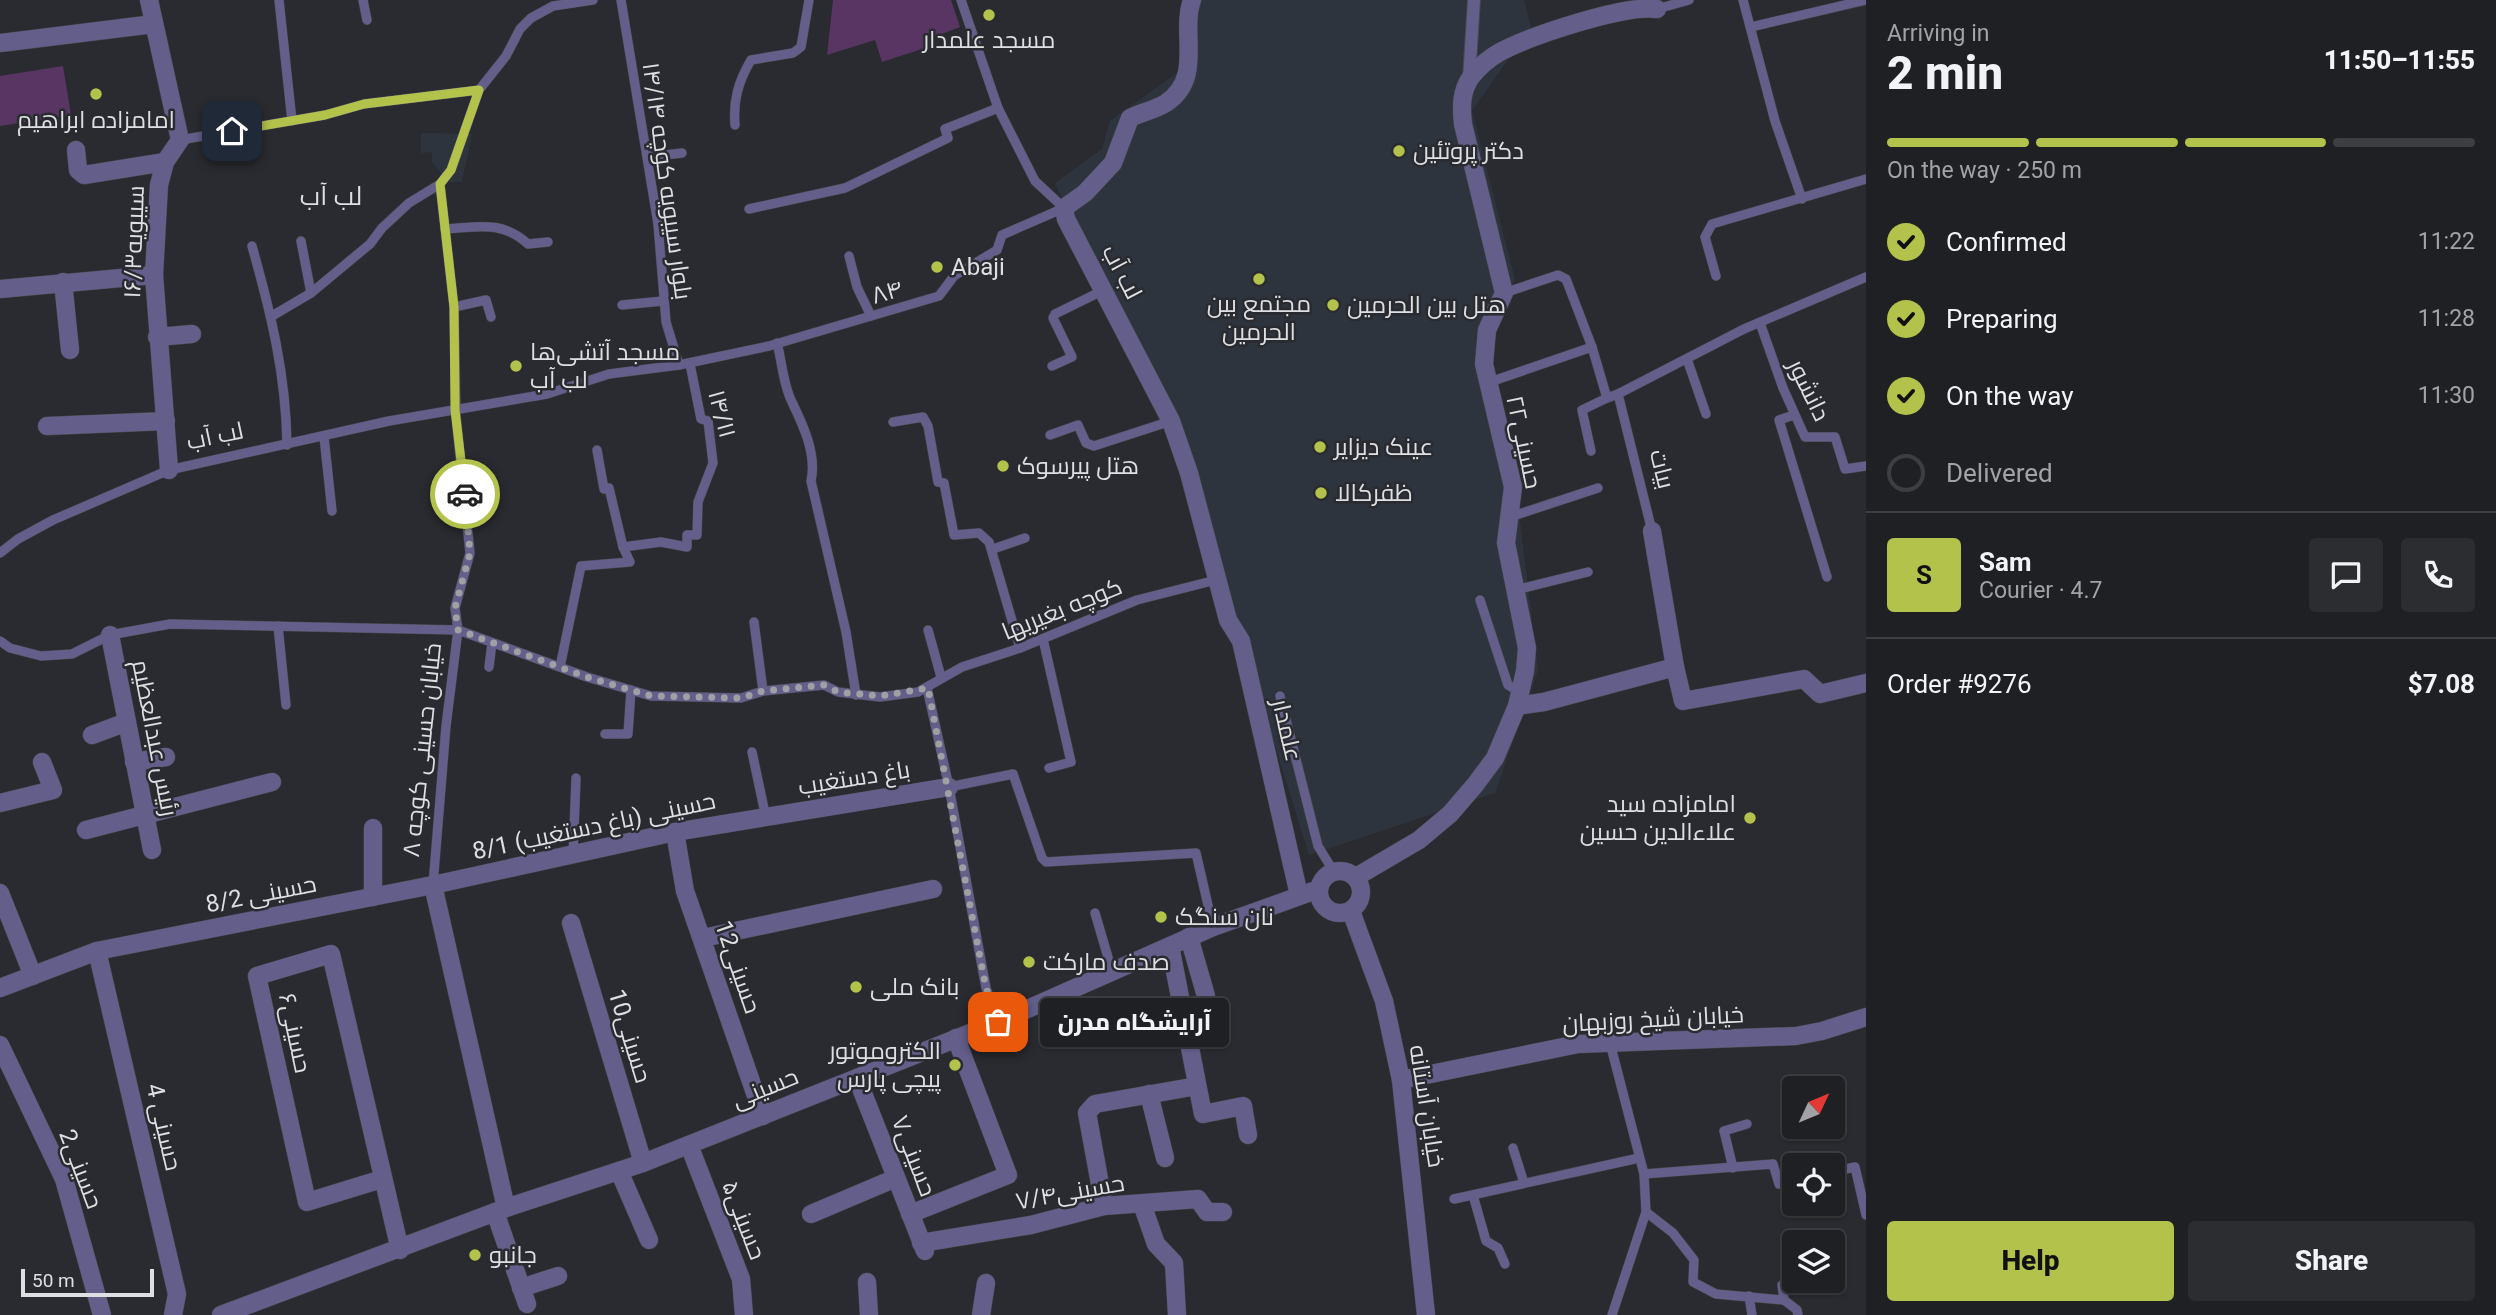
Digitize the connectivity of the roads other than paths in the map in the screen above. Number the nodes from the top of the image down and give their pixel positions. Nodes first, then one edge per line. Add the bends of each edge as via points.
1 (149, 0) edge
2 (279, 0) edge
3 (363, 0) edge
4 (593, 0) edge
5 (621, 0) edge
6 (809, 0) edge
7 (961, 0) edge
8 (1192, 0) edge
9 (1474, 0) edge
10 (1689, 0) edge
11 (1743, 0) edge
12 (1866, 0) edge
13 (1833, 5) edge
14 (1657, 9) joint
15 (367, 20) dead end
16 (154, 24) junction
17 (1751, 27) junction
18 (0, 43) edge
19 (1469, 79) junction
20 (479, 90) junction
21 (998, 108) junction
22 (292, 121) junction
23 (735, 125) dead end
24 (180, 140) junction
25 (75, 150) dead end
26 (682, 153) dead end
27 (648, 157) junction
28 (165, 162) junction
29 (1866, 179) edge
30 (440, 184) junction
31 (1802, 199) junction
32 (1064, 208) junction
33 (749, 209) dead end
34 (445, 229) junction
35 (301, 241) dead end
36 (548, 242) dead end
37 (253, 246) dead end
38 (849, 256) dead end
39 (154, 275) junction
40 (1716, 276) dead end
41 (1866, 277) edge
42 (63, 282) junction
43 (0, 289) edge
44 (1104, 290) junction
45 (310, 292) junction
46 (1504, 293) junction
47 (663, 301) junction
48 (622, 305) dead end
49 (454, 307) junction
50 (272, 316) junction
51 (871, 316) junction
52 (491, 317) dead end
53 (1760, 323) junction
54 (192, 334) dead end
55 (158, 337) junction
56 (778, 342) junction
57 (1592, 347) junction
58 (70, 350) dead end
59 (1688, 359) junction
60 (690, 363) junction
61 (679, 365) junction
62 (1052, 366) dead end
63 (1487, 383) junction
64 (1618, 394) junction
65 (1607, 398) junction
66 (455, 410) junction
67 (1706, 414) dead end
68 (1794, 415) junction
69 (166, 421) junction
70 (1171, 421) junction
71 (893, 422) dead end
72 (47, 426) dead end
73 (1050, 435) dead end
74 (324, 437) junction
75 (287, 445) junction
76 (597, 450) dead end
77 (1591, 451) dead end
78 (1866, 466) edge
79 (169, 471) junction
80 (1598, 488) dead end
81 (332, 510) dead end
82 (1508, 518) junction
83 (1652, 531) joint
84 (1025, 538) dead end
85 (624, 547) junction
86 (993, 549) junction
87 (0, 554) edge
88 (1588, 572) dead end
89 (1827, 577) dead end
90 (1216, 580) junction
91 (1515, 590) junction
92 (1480, 600) dead end
93 (754, 622) dead end
94 (278, 626) junction
95 (458, 630) junction
96 (928, 630) dead end
97 (110, 635) junction
98 (1043, 639) junction
99 (0, 641) edge
100 (492, 643) junction
101 (1020, 648) junction
102 (489, 667) dead end
103 (560, 667) junction
104 (1675, 667) junction
105 (941, 677) junction
106 (1866, 683) edge
107 (928, 688) junction
108 (631, 690) junction
109 (763, 691) junction
110 (856, 695) junction
111 (1280, 696) dead end
112 (1518, 699) junction
113 (286, 705) dead end
114 (127, 722) junction
115 (605, 734) dead end
116 (92, 735) dead end
117 (752, 752) dead end
118 (166, 757) dead end
119 (42, 762) dead end
120 (134, 762) junction
121 (1049, 768) dead end
122 (576, 778) dead end
123 (272, 782) dead end
124 (949, 788) junction
125 (0, 803) edge
126 (145, 815) junction
127 (766, 818) junction
128 (373, 828) dead end
129 (86, 830) dead end
130 (675, 832) junction
131 (152, 850) dead end
132 (573, 856) junction
133 (1334, 872) junction
134 (1356, 877) junction
135 (433, 885) junction
136 (933, 889) dead end
137 (1319, 889) junction
138 (0, 893) edge
139 (1299, 895) junction
140 (373, 897) junction
141 (1351, 911) junction
142 (1095, 914) dead end
143 (571, 923) dead end
144 (1213, 927) junction
145 (1189, 937) junction
146 (702, 938) junction
147 (1170, 946) junction
148 (97, 951) junction
149 (1112, 971) junction
150 (33, 976) junction
151 (0, 988) edge
152 (1206, 996) dead end
153 (1866, 1017) edge
154 (998, 1022) junction
155 (1186, 1028) junction
156 (1111, 1036) dead end
157 (956, 1038) junction
158 (1610, 1044) junction
159 (1, 1048) edge
160 (857, 1078) junction
161 (1401, 1080) junction
162 (1197, 1086) junction
163 (1149, 1094) junction
164 (763, 1116) junction
165 (1747, 1124) dead end
166 (1248, 1135) dead end
167 (689, 1145) junction
168 (1513, 1148) dead end
169 (1166, 1158) dead end
170 (1639, 1158) junction
171 (643, 1163) junction
172 (1733, 1168) junction
173 (1845, 1169) edge
174 (619, 1171) junction
175 (1644, 1174) junction
176 (896, 1178) junction
177 (382, 1179) junction
178 (1524, 1183) junction
179 (1782, 1183) edge
180 (1473, 1195) junction
181 (1454, 1199) dead end
182 (1142, 1204) junction
183 (1104, 1206) junction
184 (500, 1210) junction
185 (1223, 1212) dead end
186 (1646, 1212) junction
187 (811, 1214) dead end
188 (910, 1214) junction
189 (1866, 1215) edge
190 (649, 1240) dead end
191 (923, 1247) joint
192 (400, 1250) junction
193 (1505, 1264) dead end
194 (558, 1276) dead end
195 (867, 1282) dead end
196 (986, 1283) dead end
197 (1783, 1293) edge
198 (1749, 1296) junction
199 (1784, 1300) junction
200 (102, 1315) edge
201 (173, 1315) edge
202 (221, 1315) edge
203 (744, 1315) edge
204 (869, 1315) edge
205 (981, 1315) edge
206 (1177, 1315) edge
207 (1426, 1315) edge
208 (1612, 1315) edge
209 (1752, 1315) edge
210 (1798, 1315) edge

1 - 16 street
2 - 22 lane
3 - 15 lane
4 - 20 lane via 553,6 531,18
5 - 27 lane, بلوار سیبویه کوچه ۱۴/۱۴
6 - 23 lane via 801,47 793,53 751,60 746,68 733,100
7 - 21 lane, لب آب
8 - 32 street via 1187,16 1189,64 1178,91 1169,101 1130,118 1114,163
9 - 19 street
10 - 14 lane
11 - 17 lane
12 - 13 lane
13 - 17 lane
14 - 19 street via 1643,6 1524,41 1498,53
16 - 18 street
16 - 24 street
17 - 31 lane via 1774,121
19 - 46 street via 1461,102 1463,124
20 - 22 lane via 364,104
20 - 30 lane via 451,170
21 - 32 lane, لب آب via 1035,181
21 - 33 lane via 945,129 948,138 845,188
22 - 24 lane
24 - 28 street, سیبویه۱۶/۳
25 - 28 street via 78,170 84,175
26 - 27 lane
27 - 47 lane, بلوار سیبویه کوچه ۱۴/۱۴
28 - 39 street, سیبویه۱۶/۳ via 159,185
29 - 31 lane
30 - 34 lane
30 - 45 lane via 409,203 370,244
31 - 40 lane via 1712,224 1705,237
32 - 44 street, لب آب
32 - 51 lane, ۸۴ via 1002,235 997,250 954,276 939,296
34 - 36 lane via 494,227 513,230 528,244
34 - 49 lane
35 - 45 lane
37 - 50 lane
38 - 51 lane
39 - 42 street
39 - 55 street, سیبویه۱۶/۳
41 - 53 lane
42 - 43 street
42 - 58 street
44 - 62 lane via 1055,314 1072,357
44 - 70 street, لب آب
45 - 50 lane
46 - 57 lane via 1558,275 1566,279
46 - 63 street, حسینی۲۲ via 1487,330
47 - 48 lane
47 - 61 lane, بلوار سیبویه کوچه ۱۴/۱۴
49 - 52 lane via 486,300
49 - 66 lane
50 - 75 lane via 286,392
51 - 56 lane, ۸۴
53 - 59 lane
53 - 68 lane, دانشور
54 - 55 street
55 - 69 street, سیبویه۱۶/۳
56 - 60 lane, ۸۴
56 - 110 lane via 791,401 806,432 813,470 810,481
57 - 63 lane
57 - 65 lane
59 - 64 lane
59 - 67 lane
60 - 61 lane, ۸۴
60 - 85 lane, ۱۴/۱۱ via 701,419 708,421 713,463 698,502 697,535 687,535 687,547 661,542
61 - 66 lane, لب آب via 608,374 547,394
63 - 82 street, حسینی۲۲ via 1513,487
64 - 65 lane
64 - 83 lane, بیات
65 - 77 lane via 1582,410
66 - 74 lane, لب آب
66 - 95 lane via 470,553 455,608
68 - 78 lane, دانشور via 1805,437 1835,437 1845,469
68 - 89 lane via 1779,420
69 - 72 street
69 - 79 street, سیبویه۱۶/۳
70 - 73 lane via 1094,446 1086,443 1078,425
70 - 90 street, لب آب
71 - 86 lane via 923,416 938,482 944,483 954,536 979,533
74 - 75 lane, لب آب
74 - 81 lane
75 - 79 lane, لب آب
76 - 85 lane via 604,489 610,488
79 - 87 lane, لب آب via 53,520 18,538
80 - 82 lane
82 - 91 street, حسینی۲۲ via 1506,543
83 - 104 street, بیات
84 - 86 lane
85 - 103 lane via 630,562 581,566
86 - 101 lane
88 - 91 lane
90 - 98 lane, کوچه بغیریها via 1137,600
90 - 139 street, علمدار via 1230,626 1241,641
91 - 112 street, حسینی۲۲ via 1527,648
92 - 112 lane via 1508,685
93 - 109 lane
94 - 95 lane, خیابان حسینی کوچه ۸
94 - 97 lane, خیابان حسینی کوچه ۸ via 170,624
94 - 113 lane
95 - 100 lane
95 - 135 lane, خیابان حسینی کوچه ۸
96 - 105 lane
97 - 99 lane, خیابان حسینی کوچه ۸ via 72,654 40,656
97 - 114 street, رئیس عبدالعظیم
98 - 101 lane, کوچه بغیریها
98 - 121 lane via 1071,762
100 - 102 lane
100 - 103 lane
101 - 105 lane, کوچه بغیریها
103 - 108 lane
104 - 106 street, بیات via 1683,701 1804,679 1820,694
104 - 112 street via 1544,702
105 - 107 lane, کوچه بغیریها
107 - 110 lane
107 - 124 lane
108 - 109 lane via 651,696 741,698
108 - 115 lane via 628,734
109 - 110 lane via 824,685
111 - 133 lane via 1318,846
112 - 134 street, حسینی۲۲ via 1495,758 1450,814 1419,840
114 - 116 street
114 - 120 street, رئیس عبدالعظیم
117 - 127 lane
118 - 120 street
119 - 125 street via 53,790
120 - 126 street, رئیس عبدالعظیم
122 - 132 lane
123 - 126 street
124 - 127 street, باغ دستغیب
124 - 144 lane via 1013,774 1046,862 1196,853
124 - 154 lane via 986,988
126 - 129 street
126 - 131 street, رئیس عبدالعظیم
127 - 130 street, 8/1 حسینی (باغ دستغیب)
128 - 140 street
130 - 132 street, 8/1 حسینی (باغ دستغیب)
130 - 146 street, حسینی12 via 685,891
132 - 135 street, 8/1 حسینی (باغ دستغیب)
133 - 134 street
133 - 137 street
134 - 141 street via 1362,891
135 - 140 street, 8/2 حسینی
135 - 184 street, خیابان حسینی کوچه ۸
136 - 146 street
137 - 139 street, حسینی
137 - 141 street via 1326,908 1338,914
138 - 150 street
139 - 144 street, حسینی
140 - 148 street, 8/2 حسینی
141 - 161 street, خیابان آستانه via 1384,1001
142 - 149 lane
143 - 171 street, حسینی10
144 - 145 street, حسینی
145 - 147 street, حسینی
145 - 152 street
146 - 164 street, حسینی12
147 - 149 street, حسینی
147 - 155 street
148 - 150 street
148 - 201 street, حسینی 4 via 177,1294
149 - 154 street, حسینی
150 - 151 street
153 - 158 street, خیابان شیخ روزبهان via 1796,1036
154 - 157 street, حسینی
155 - 156 street
155 - 162 street
157 - 160 street, حسینی
157 - 188 street via 1008,1175
158 - 161 street, خیابان شیخ روزبهان via 1578,1044
158 - 170 lane
159 - 200 street, حسینی2 via 64,1179
160 - 164 street, حسینی
160 - 176 street, حسینی۷
161 - 207 street, خیابان آستانه
162 - 163 street
162 - 166 street via 1203,1114 1243,1106
163 - 169 street
163 - 183 street via 1095,1104 1087,1113
164 - 167 street, حسینی
165 - 172 lane via 1724,1131
167 - 171 street, حسینی
167 - 203 street, حسینی۵ via 741,1279
168 - 178 lane
170 - 175 lane
170 - 178 lane
171 - 174 street, حسینی
172 - 175 lane
172 - 179 lane via 1773,1164
173 - 189 lane via 1855,1167
174 - 184 street, حسینی
174 - 190 street
175 - 186 lane
176 - 187 street
176 - 188 street, حسینی۷
177 - 177 street, حسینی۶ via 331,954 257,976 307,1202
177 - 192 street, حسینی۶
178 - 180 lane
180 - 181 lane
180 - 193 lane via 1486,1241 1498,1248
182 - 183 street, حسینی۷/۴
182 - 185 street, حسینی۷/۴ via 1198,1199 1207,1212
182 - 206 street via 1156,1244 1174,1263
183 - 191 street, حسینی۷/۴
184 - 192 street, حسینی
184 - 194 street, خیابان حسینی کوچه ۸ via 524,1296
186 - 198 lane via 1673,1233 1694,1259 1693,1282 1716,1294
186 - 208 lane
188 - 191 street, حسینی۷
192 - 202 street, حسینی
195 - 204 street
196 - 205 street
197 - 199 lane
198 - 199 lane
198 - 209 lane
199 - 210 lane

